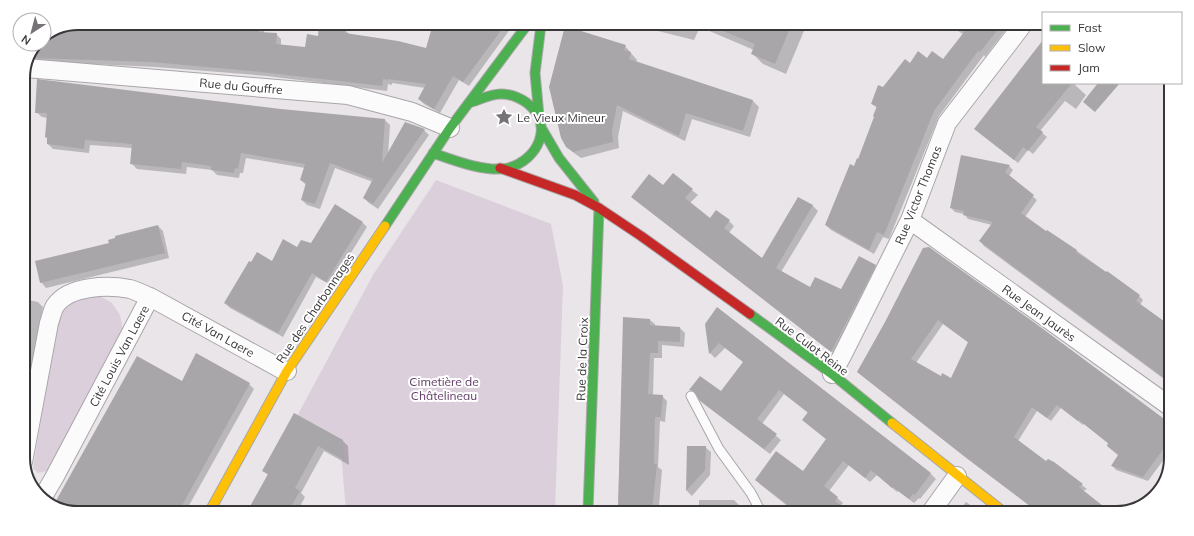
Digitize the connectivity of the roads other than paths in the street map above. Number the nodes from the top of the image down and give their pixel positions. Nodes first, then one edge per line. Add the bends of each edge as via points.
1 (523, 30) edge
2 (540, 30) edge
3 (1019, 30) edge
4 (31, 68) edge
5 (469, 103) junction
6 (540, 116) junction
7 (450, 128) junction
8 (542, 129) junction
9 (433, 153) junction
10 (500, 168) junction
11 (599, 208) junction
12 (910, 220) junction
13 (150, 297) junction
14 (287, 371) junction
15 (832, 374) junction
16 (691, 396) dead end
17 (1164, 402) edge
18 (30, 425) edge
19 (957, 476) junction
20 (45, 493) edge
21 (213, 506) edge
22 (588, 506) edge
23 (758, 506) edge
24 (935, 506) edge
25 (996, 506) edge

1 - 5 street
2 - 6 street via 534,73
3 - 12 street, Rue Victor Thomas via 946,123
4 - 7 street, Rue du Gouffre via 348,95 412,112
5 - 6 street via 506,95 533,107
5 - 7 street
6 - 8 street
7 - 9 street, Rue des Charbonnages
8 - 10 street via 540,139 529,156 515,165
8 - 11 street via 566,169
9 - 10 street via 450,160 487,168
9 - 14 street, Rue des Charbonnages
10 - 11 street via 575,195
11 - 15 street, Rue Culot Reine via 653,244
11 - 22 street, Rue de la Croix
12 - 15 street, Rue Victor Thomas
12 - 17 street, Rue Jean Jaurès
13 - 14 street, Cité Van Laere
13 - 18 street, Cité Louis Van Laere via 131,289 102,287 79,290 64,297 55,306 49,323
13 - 20 street, Cité Louis Van Laere
14 - 21 street, Rue des Charbonnages
15 - 19 street, Rue Culot Reine
16 - 23 lane via 719,448
19 - 24 street
19 - 25 street, Rue Culot Reine

